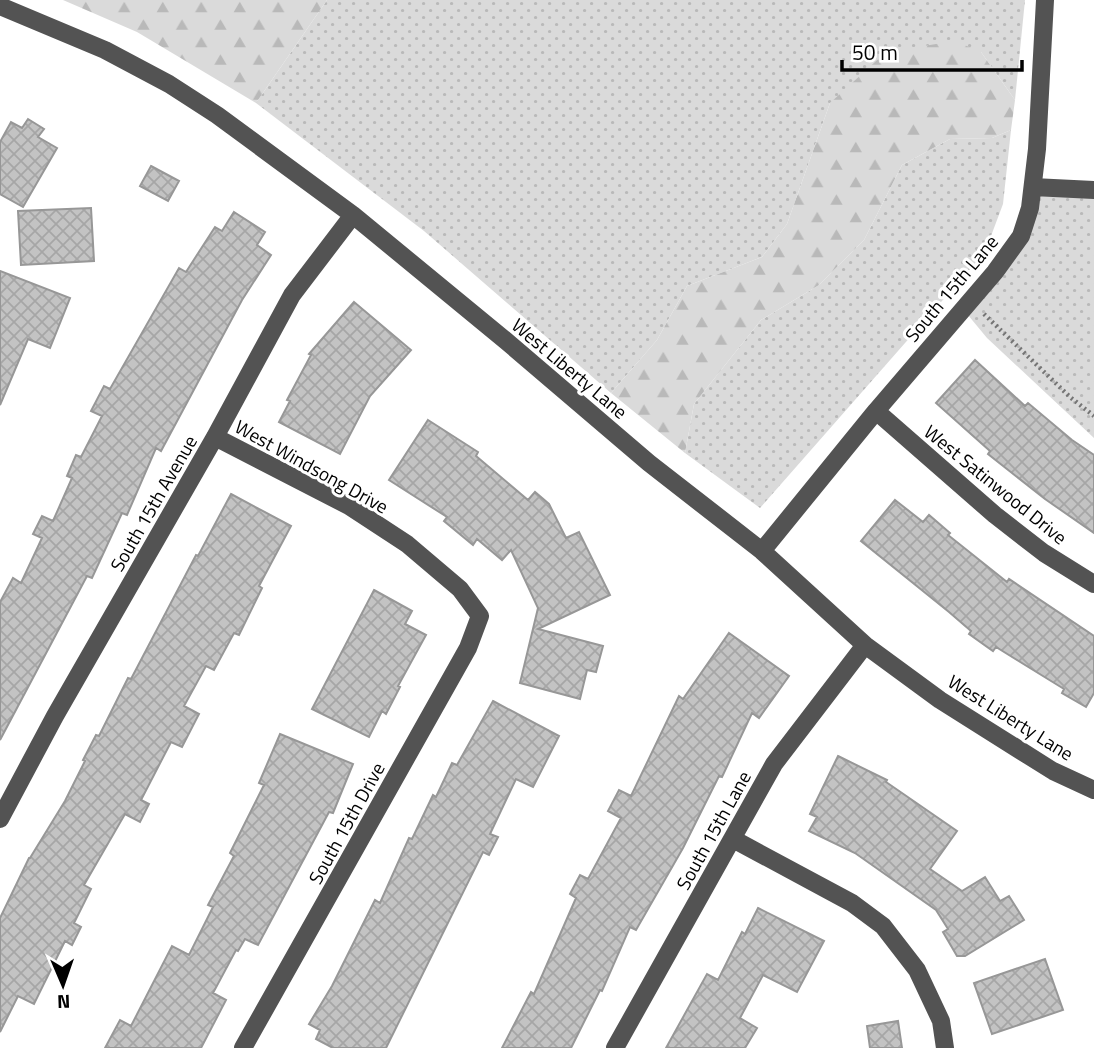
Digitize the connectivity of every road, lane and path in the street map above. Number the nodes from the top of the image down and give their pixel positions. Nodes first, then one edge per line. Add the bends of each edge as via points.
1 (1045, 0) edge
2 (0, 6) edge
3 (1033, 187) junction
4 (1094, 190) edge
5 (353, 215) junction
6 (970, 300) junction
7 (876, 411) junction
8 (1094, 416) edge
9 (215, 437) junction
10 (762, 551) junction
11 (1094, 584) edge
12 (480, 616) joint
13 (865, 645) junction
14 (1094, 790) edge
15 (0, 819) edge
16 (733, 839) junction
17 (243, 1048) edge
18 (615, 1048) edge
19 (945, 1048) edge

1 - 3 street, South 15th Lane
2 - 5 street, West Liberty Lane via 105,50 169,84
3 - 4 street
3 - 6 street, South 15th Lane via 1021,236
5 - 9 street, South 15th Avenue via 292,295
5 - 10 street, West Liberty Lane via 649,463
6 - 7 street, South 15th Lane
6 - 8 path
7 - 10 street, South 15th Lane
7 - 11 street, West Satinwood Drive via 995,515
9 - 12 street, West Windsong Drive via 349,506 407,544 460,589
9 - 15 street, South 15th Avenue
10 - 13 street, West Liberty Lane
12 - 17 street, South 15th Drive via 468,648
13 - 14 street, West Liberty Lane via 940,700 1053,771
13 - 16 street, South 15th Lane via 774,764
16 - 18 street, South 15th Lane
16 - 19 street via 852,903 883,926 917,970 942,1021

